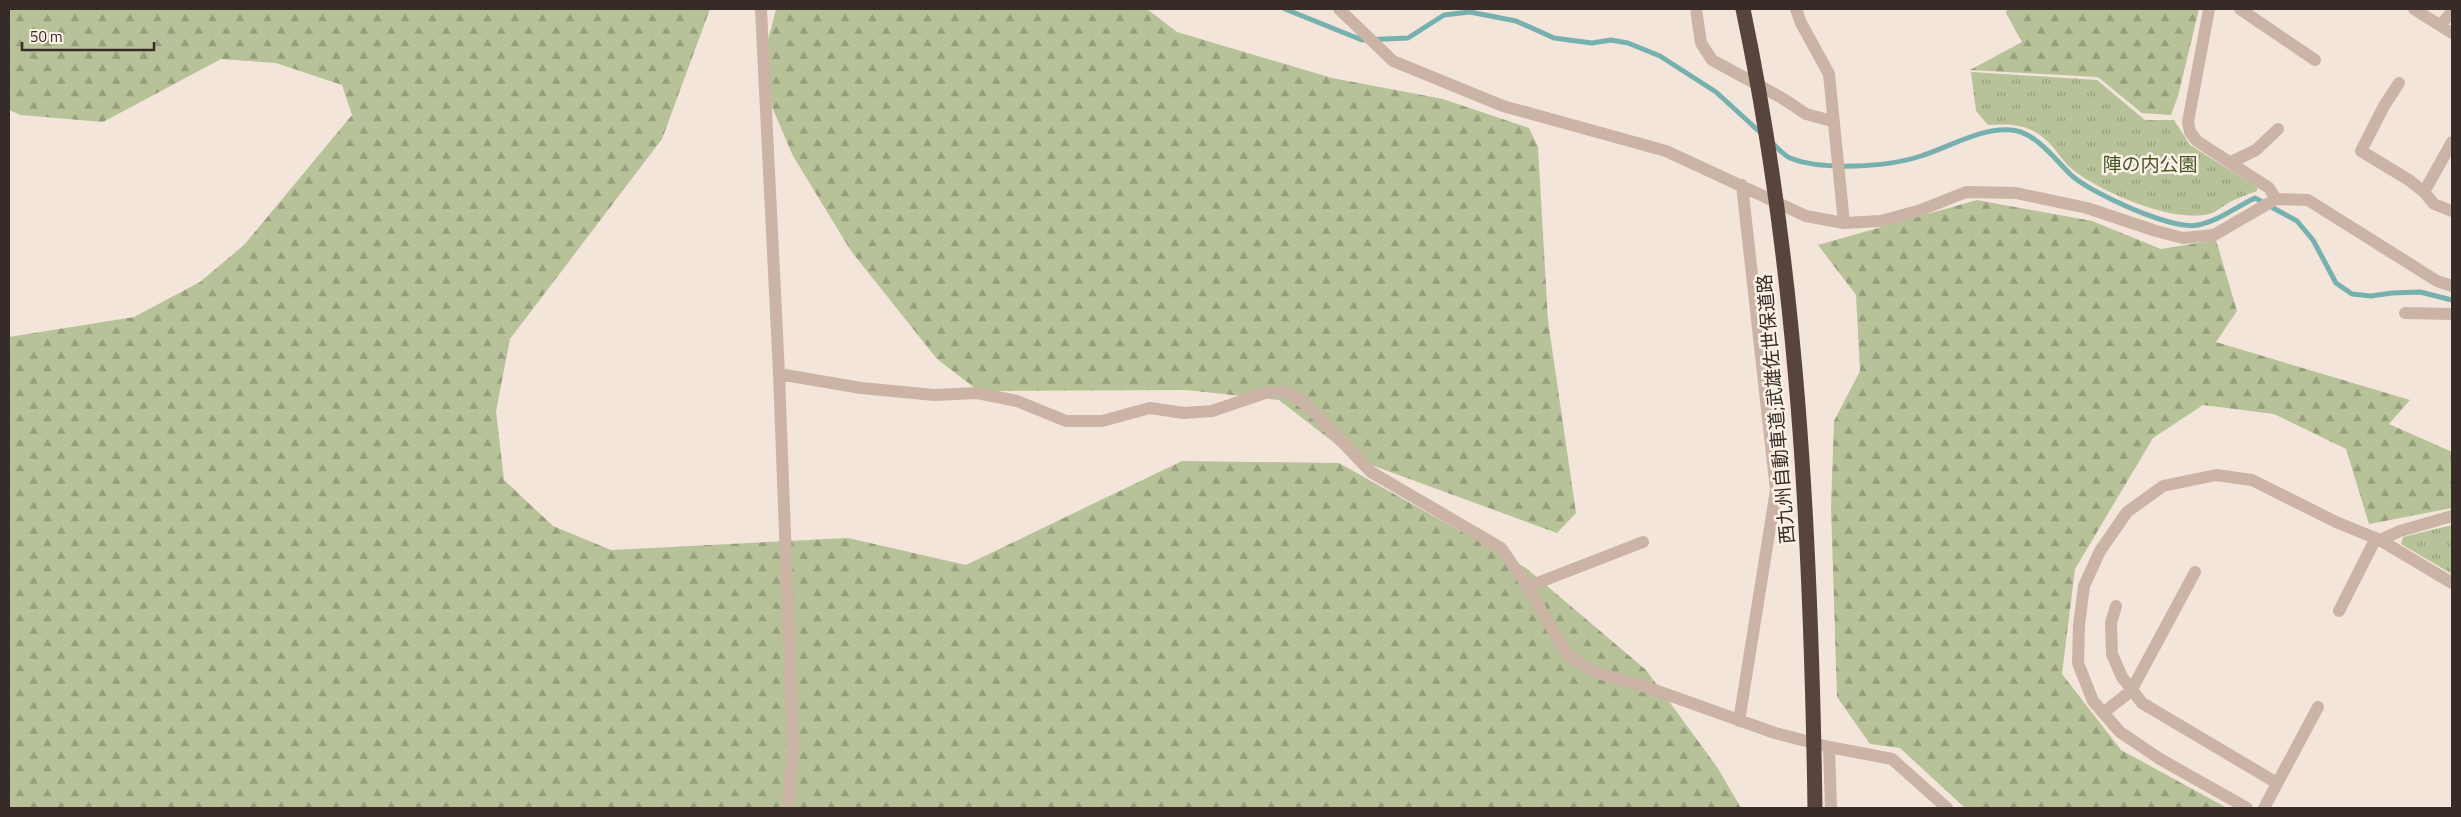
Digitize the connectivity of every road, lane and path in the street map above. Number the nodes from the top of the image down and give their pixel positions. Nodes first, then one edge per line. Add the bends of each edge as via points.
1 (761, 9) edge
2 (1339, 9) edge
3 (1696, 9) edge
4 (1743, 9) edge
5 (1796, 9) edge
6 (2209, 9) edge
7 (2240, 9) edge
8 (2414, 9) edge
9 (2452, 12) edge
10 (2440, 25) junction
11 (2452, 33) edge
12 (2315, 60) dead end
13 (2399, 83) dead end
14 (1832, 121) junction
15 (2278, 129) dead end
16 (2452, 142) edge
17 (2231, 162) junction
18 (1742, 185) junction
19 (2424, 192) junction
20 (2276, 199) junction
21 (2452, 211) edge
22 (1844, 223) junction
23 (2452, 286) edge
24 (2405, 313) dead end
25 (2452, 314) edge
26 (779, 374) junction
27 (2452, 516) edge
28 (2378, 539) junction
29 (1643, 542) dead end
30 (2195, 572) dead end
31 (2452, 583) edge
32 (1527, 586) junction
33 (2116, 606) dead end
34 (2339, 611) dead end
35 (2131, 691) junction
36 (2318, 707) dead end
37 (2103, 713) junction
38 (1739, 721) junction
39 (1829, 747) junction
40 (2278, 783) junction
41 (788, 808) edge
42 (1815, 808) edge
43 (1831, 808) edge
44 (1947, 808) edge
45 (2247, 808) edge
46 (2264, 808) edge

1 - 26 street
2 - 18 street via 1393,61 1503,106 1666,151
3 - 14 street via 1701,43 1712,60 1806,114
4 - 42 highway, 西九州自動車道;武雄佐世保道路 via 1778,222 1796,380 1804,488
5 - 14 street via 1829,74
6 - 17 street via 2188,122 2197,141
7 - 12 street
8 - 10 street
9 - 10 street
10 - 11 street
13 - 19 street via 2361,151
14 - 22 street
15 - 17 street via 2256,150
16 - 19 street
17 - 20 street via 2269,188
18 - 22 street via 1806,216
18 - 38 street via 1776,490
19 - 21 street via 2434,204
20 - 22 street via 2214,234 2183,238 2087,208 2016,193 1966,192 1881,222
20 - 23 street via 2308,200 2437,281
24 - 25 street
26 - 32 street via 861,388 934,395 977,393 1017,401 1066,421 1102,421 1150,408 1184,413 1212,411 1268,392 1284,391 1306,404 1371,472 1501,548
26 - 41 street via 793,748
27 - 28 street
28 - 31 street
28 - 34 street
28 - 37 street via 2252,480 2216,474 2163,486 2127,512 2100,552 2084,586 2078,663 2093,701
29 - 32 street
30 - 35 street
32 - 38 street via 1568,656 1595,672
33 - 35 street via 2111,623 2112,654
35 - 37 street
35 - 40 street via 2142,703
36 - 40 street
37 - 45 street via 2120,732 2160,759
38 - 39 street
39 - 43 street
39 - 44 street via 1892,759
40 - 46 street

